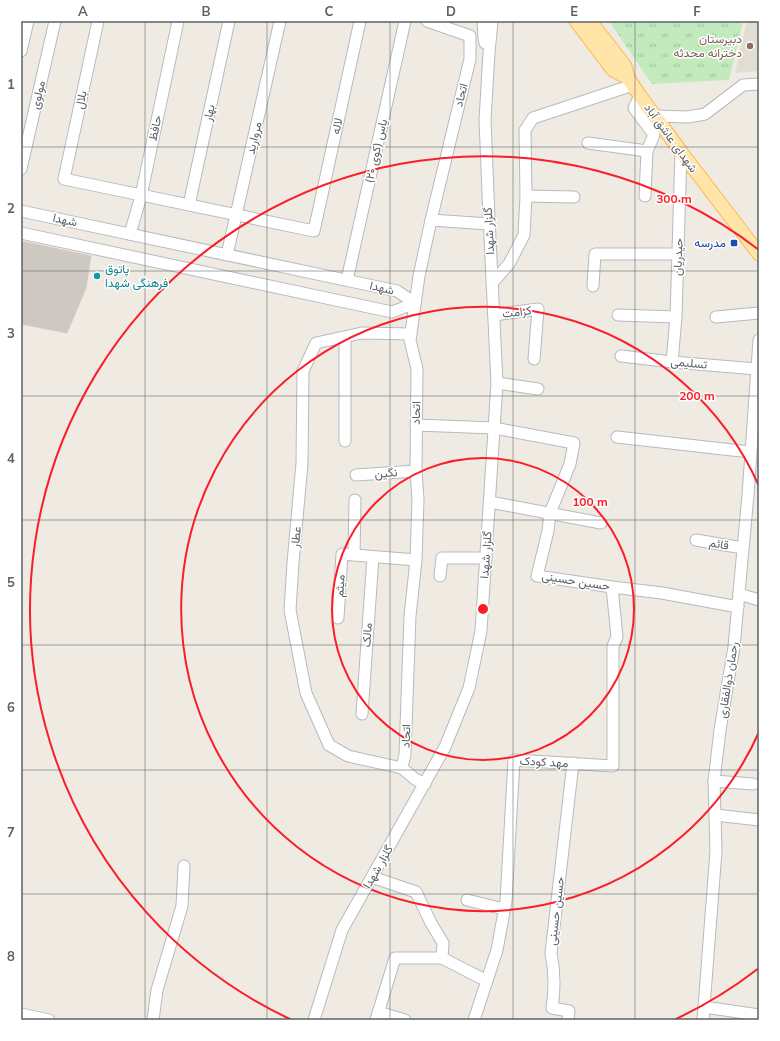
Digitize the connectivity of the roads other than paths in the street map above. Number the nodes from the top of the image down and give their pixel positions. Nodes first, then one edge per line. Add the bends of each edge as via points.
1 (28, 21) edge
2 (55, 21) edge
3 (98, 21) edge
4 (178, 21) edge
5 (229, 21) edge
6 (280, 21) edge
7 (360, 21) edge
8 (405, 21) edge
9 (427, 21) edge
10 (483, 21) edge
11 (492, 21) edge
12 (576, 21) edge
13 (590, 21) edge
14 (21, 51) edge
15 (489, 53) junction
16 (759, 84) edge
17 (633, 86) junction
18 (655, 116) junction
19 (588, 144) dead end
20 (647, 151) junction
21 (681, 152) junction
22 (21, 169) edge
23 (141, 196) junction
24 (526, 196) junction
25 (574, 196) dead end
26 (645, 196) dead end
27 (189, 205) junction
28 (21, 210) edge
29 (236, 215) junction
30 (431, 220) junction
31 (489, 224) junction
32 (21, 233) edge
33 (130, 234) junction
34 (227, 254) junction
35 (678, 254) junction
36 (759, 254) edge
37 (347, 280) junction
38 (492, 283) junction
39 (593, 286) dead end
40 (415, 303) junction
41 (759, 314) edge
42 (494, 315) junction
43 (618, 315) dead end
44 (676, 317) junction
45 (716, 317) dead end
46 (411, 334) junction
47 (345, 337) junction
48 (759, 340) edge
49 (621, 356) dead end
50 (534, 359) dead end
51 (672, 362) junction
52 (757, 369) junction
53 (497, 383) junction
54 (538, 388) dead end
55 (416, 424) junction
56 (494, 428) junction
57 (618, 437) dead end
58 (345, 442) dead end
59 (750, 452) junction
60 (416, 471) junction
61 (356, 474) dead end
62 (355, 500) dead end
63 (490, 502) junction
64 (550, 513) junction
65 (601, 523) dead end
66 (696, 540) dead end
67 (743, 548) junction
68 (354, 555) junction
69 (373, 557) junction
70 (486, 558) junction
71 (416, 560) junction
72 (440, 576) dead end
73 (612, 587) junction
74 (739, 594) junction
75 (759, 600) edge
76 (738, 607) junction
77 (338, 618) dead end
78 (362, 714) dead end
79 (574, 763) junction
80 (402, 768) junction
81 (714, 781) junction
82 (425, 784) junction
83 (753, 784) dead end
84 (715, 815) junction
85 (759, 820) edge
86 (184, 866) dead end
87 (372, 877) junction
88 (467, 900) dead end
89 (504, 909) junction
90 (442, 958) junction
91 (487, 981) junction
92 (704, 1007) junction
93 (21, 1014) edge
94 (759, 1015) edge
95 (377, 1016) edge
96 (49, 1020) edge
97 (153, 1020) edge
98 (314, 1020) edge
99 (405, 1020) edge
100 (474, 1020) edge
101 (568, 1020) edge
102 (703, 1020) edge

1 - 14 street
2 - 22 street, مولوی
3 - 23 street, بلال via 64,179
4 - 23 street, حافظ
5 - 27 street, بهار
6 - 29 street, مروارید
7 - 29 street, لاله via 314,232
8 - 37 street, یاس (کوی ۲۰)
9 - 30 street, اتحاد via 470,36 470,59
10 - 15 street via 484,38
11 - 15 street, گلزار شهدا
12 - 17 main road, شهدای عاشق آباد via 613,70
13 - 17 main road, شهدای عاشق آباد via 625,66
15 - 31 street, گلزار شهدا via 485,120
16 - 18 street via 743,85 705,114 688,117
17 - 18 main road, شهدای عاشق آباد
17 - 20 street via 634,108 654,135
17 - 24 street via 533,118 525,130
18 - 21 main road, شهدای عاشق آباد
19 - 20 street
20 - 26 street
21 - 35 street, حیدریان
21 - 36 main road, شهدای عاشق آباد
23 - 27 street
23 - 33 street, حافظ
24 - 25 street
24 - 38 street via 524,235 509,264
27 - 29 street
28 - 33 street, شهدا
29 - 34 street, مروارید
30 - 31 street
30 - 40 street, اتحاد
31 - 38 street, گلزار شهدا
32 - 40 street, شهدا via 392,312
33 - 34 street, شهدا
34 - 37 street, شهدا
35 - 39 street via 595,254
35 - 44 street, حیدریان
37 - 40 street, شهدا via 397,291
38 - 42 street, گلزار شهدا
40 - 46 street, اتحاد
41 - 45 street
42 - 50 street, کرامت via 538,309
42 - 53 street, گلزار شهدا
43 - 44 street
44 - 51 street, حیدریان
46 - 47 street, عطار via 362,334
46 - 55 street, اتحاد via 417,369
47 - 58 street
47 - 80 street, عطار via 316,343 303,371 302,463 290,610 306,693 329,745 348,756
48 - 52 street, رحمان ذوالفقاری
49 - 51 street, تسلیمی
51 - 52 street, تسلیمی
52 - 59 street, رحمان ذوالفقاری
53 - 54 street
53 - 56 street, گلزار شهدا
55 - 56 street
55 - 60 street, اتحاد
56 - 63 street, گلزار شهدا
56 - 64 street, حسین حسینی via 574,443 570,464
57 - 59 street
59 - 67 street, رحمان ذوالفقاری
60 - 61 street, نگین
60 - 71 street, اتحاد
62 - 68 street
63 - 64 street
63 - 70 street, گلزار شهدا
64 - 65 street
64 - 73 street, حسین حسینی via 536,576
66 - 67 street, قائم
67 - 74 street, رحمان ذوالفقاری
68 - 69 street
68 - 77 street, میثم via 342,554
69 - 71 street
69 - 78 street, مالک
70 - 72 street via 442,558
70 - 82 street, گلزار شهدا via 481,631 469,688 445,747
71 - 80 street, اتحاد via 410,616 405,754
73 - 76 street, حسین حسینی
73 - 79 street, مهد کودک via 617,637 613,646 613,766
74 - 75 street
74 - 76 street, رحمان ذوالفقاری
76 - 81 street, رحمان ذوالفقاری
79 - 89 street, مهد کودک via 514,760
79 - 101 street, حسین حسینی via 551,953 555,989 552,1008 569,1011
80 - 82 street
81 - 83 street
81 - 84 street, رحمان ذوالفقاری
82 - 87 street, گلزار شهدا
84 - 85 street
84 - 92 street, رحمان ذوالفقاری via 716,851
86 - 97 street via 182,906 157,990
87 - 90 street via 416,892 443,943
87 - 98 street, گلزار شهدا via 342,930
88 - 89 street
89 - 91 street, مهد کودک via 497,950
90 - 91 street
90 - 95 street via 395,958
91 - 100 street, مهد کودک
92 - 94 street
92 - 102 street, رحمان ذوالفقاری
93 - 96 street
95 - 99 street

